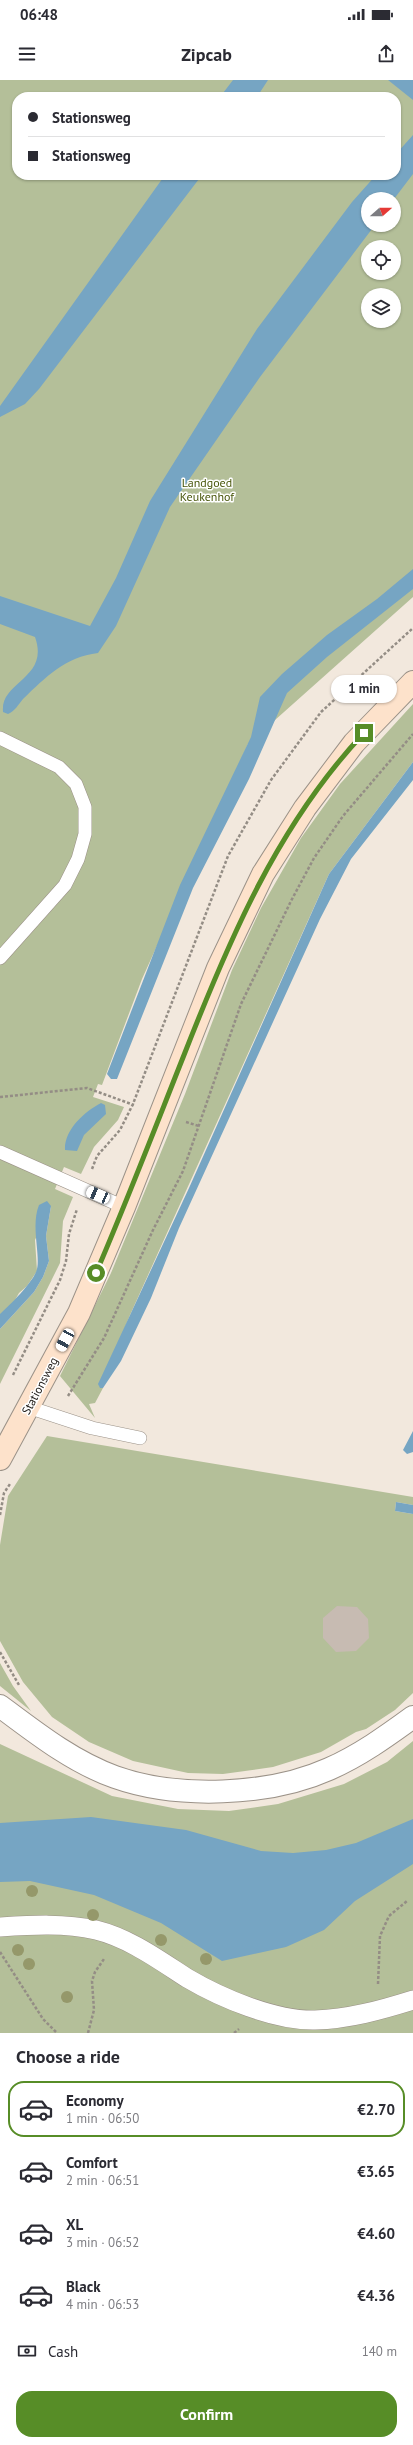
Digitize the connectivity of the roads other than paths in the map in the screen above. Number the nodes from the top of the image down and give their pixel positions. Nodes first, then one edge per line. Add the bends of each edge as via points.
1 (413, 682) edge
2 (0, 738) edge
3 (0, 958) edge
4 (0, 1152) edge
5 (124, 1207) junction
6 (28, 1407) junction
7 (140, 1438) dead end
8 (0, 1459) edge
9 (0, 1706) edge
10 (413, 1717) edge
11 (0, 1927) edge
12 (413, 2000) edge

1 - 5 main road, Stationsweg via 354,743 305,808 263,874 218,968
2 - 3 lane via 59,767 76,784 85,807 85,834 78,859 65,885
4 - 5 lane
5 - 6 main road, Stationsweg via 79,1313
6 - 7 lane via 92,1428
6 - 8 main road, Stationsweg
9 - 10 street via 55,1747 116,1777 176,1791 229,1791 278,1785 328,1769
11 - 12 street via 70,1926 97,1930 114,1936 188,1978 249,2007 279,2015 314,2020 378,2012

